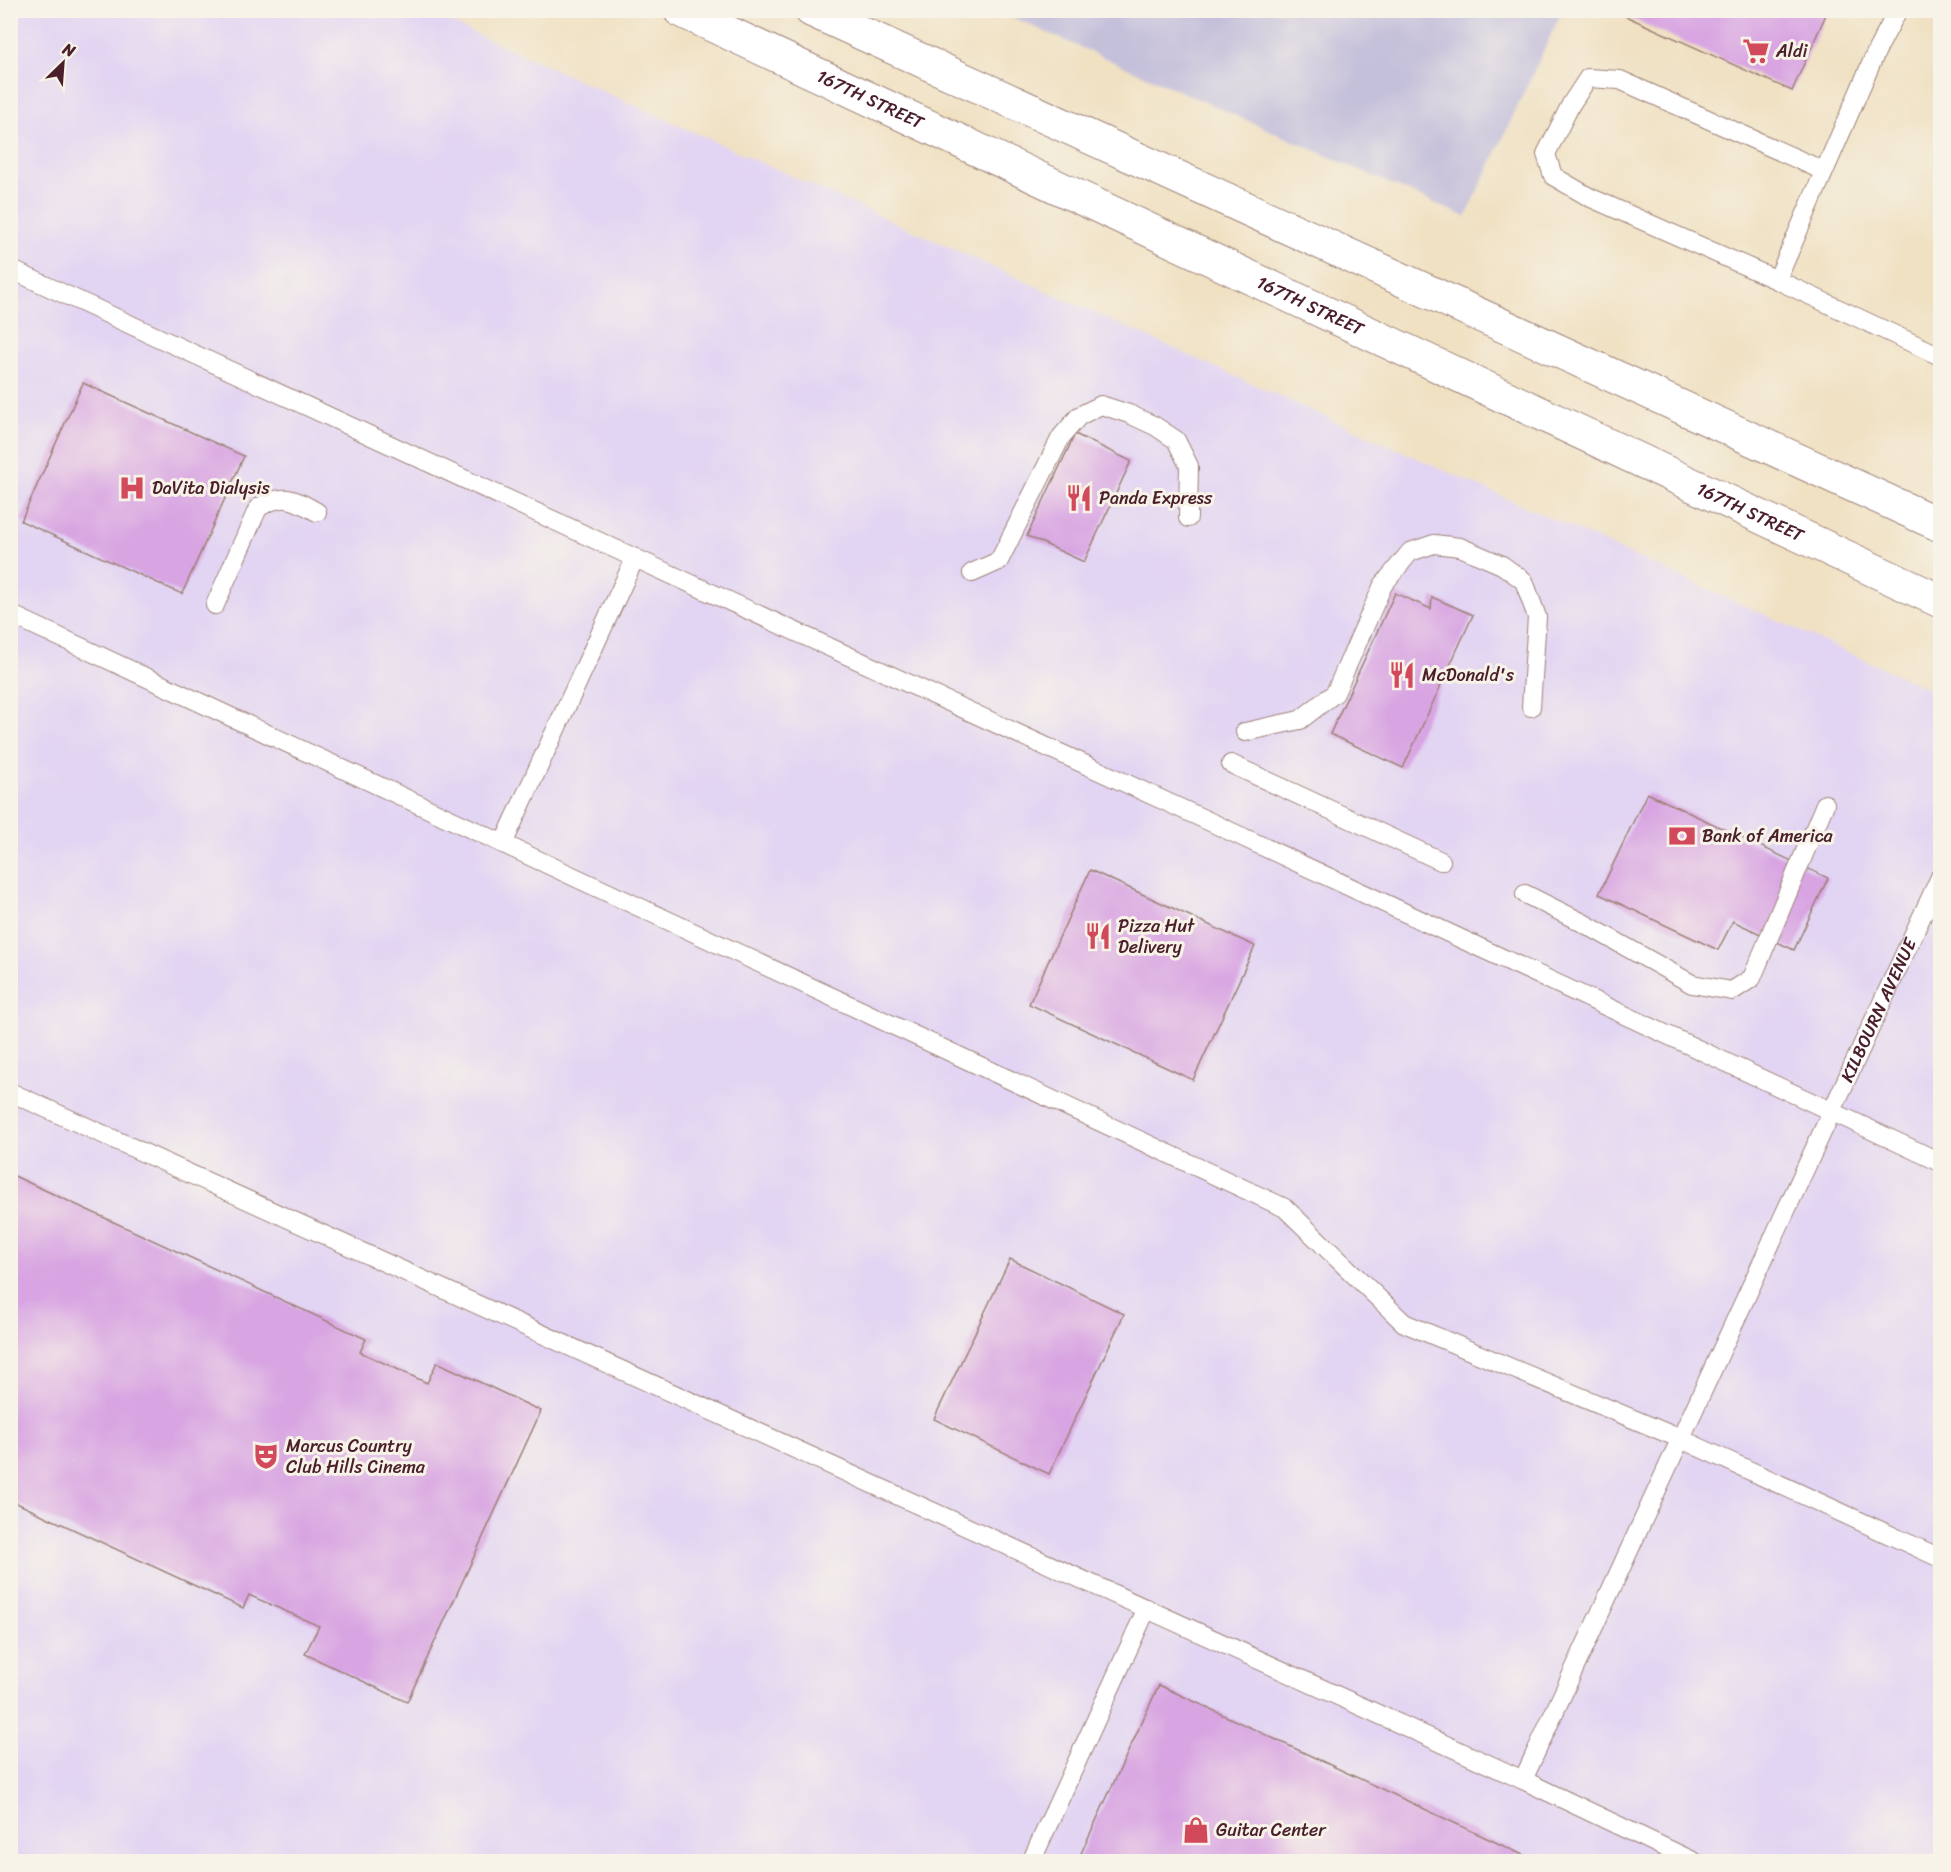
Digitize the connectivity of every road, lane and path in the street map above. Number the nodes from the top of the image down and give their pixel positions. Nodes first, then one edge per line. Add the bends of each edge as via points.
1 (680, 10) edge
2 (811, 10) edge
3 (1898, 10) edge
4 (1824, 171) junction
5 (10, 269) edge
6 (1777, 280) junction
7 (1941, 356) edge
8 (317, 512) dead end
9 (1188, 518) dead end
10 (1941, 525) edge
11 (635, 558) junction
12 (972, 573) dead end
13 (1941, 601) edge
14 (215, 605) dead end
15 (10, 614) edge
16 (1532, 707) dead end
17 (1245, 732) dead end
18 (1231, 764) dead end
19 (1825, 804) dead end
20 (503, 844) junction
21 (1441, 861) dead end
22 (1941, 877) edge
23 (1525, 894) dead end
24 (10, 1092) edge
25 (1831, 1111) junction
26 (1941, 1162) edge
27 (1681, 1439) junction
28 (1941, 1558) edge
29 (1147, 1608) junction
30 (1523, 1780) junction
31 (1031, 1862) edge
32 (1695, 1862) edge

1 - 13 main road, 167TH STREET
2 - 10 main road
3 - 4 lane
4 - 6 lane
4 - 6 lane via 1620,80 1587,78 1546,154 1553,176 1588,197
5 - 11 lane
6 - 7 lane
8 - 14 lane via 292,498 258,508
9 - 12 lane via 1189,466 1176,440 1155,426 1101,405 1079,416 1061,437 999,561
11 - 20 lane
11 - 25 lane
15 - 20 lane
16 - 17 lane via 1537,617 1524,581 1502,565 1461,548 1434,544 1410,552 1383,585 1335,693 1300,720
18 - 21 lane
19 - 23 lane via 1752,978 1732,991 1692,984
20 - 27 lane via 1285,1208 1404,1323
22 - 25 lane, KILBOURN AVENUE
24 - 29 lane
25 - 26 lane
25 - 27 lane, KILBOURN AVENUE
27 - 28 lane
27 - 30 lane, KILBOURN AVENUE
29 - 30 lane
29 - 31 lane
30 - 32 lane

